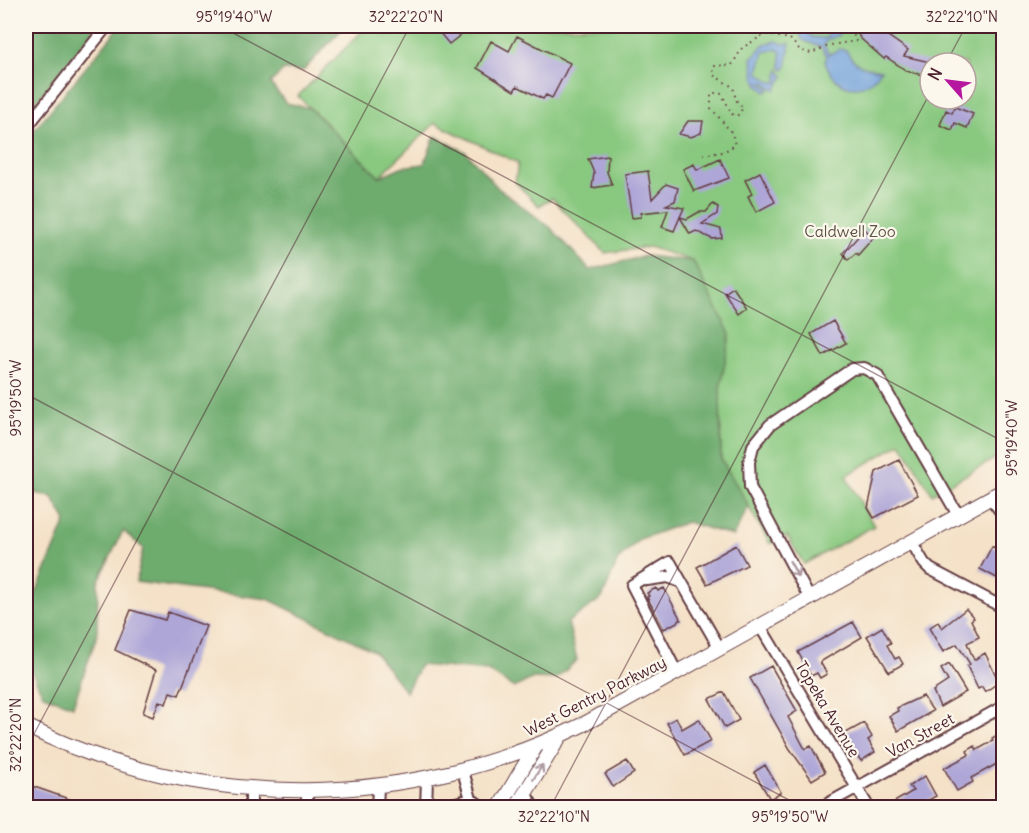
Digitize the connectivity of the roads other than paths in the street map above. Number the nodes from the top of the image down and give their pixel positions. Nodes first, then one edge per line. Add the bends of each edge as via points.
1 (107, 26) edge
2 (26, 128) edge
3 (1004, 490) edge
4 (990, 497) junction
5 (958, 515) junction
6 (1004, 516) edge
7 (911, 541) junction
8 (681, 582) junction
9 (810, 598) junction
10 (1004, 608) edge
11 (760, 626) junction
12 (660, 640) junction
13 (720, 649) junction
14 (676, 673) junction
15 (1004, 706) edge
16 (26, 726) edge
17 (560, 736) junction
18 (536, 746) junction
19 (463, 771) junction
20 (427, 779) junction
21 (858, 786) junction
22 (378, 787) junction
23 (251, 789) junction
24 (308, 790) junction
25 (525, 793) junction
26 (471, 799) junction
27 (457, 805) edge
28 (251, 807) edge
29 (306, 807) edge
30 (377, 807) edge
31 (426, 807) edge
32 (437, 807) edge
33 (484, 807) edge
34 (500, 807) edge
35 (516, 807) edge
36 (534, 807) edge
37 (820, 807) edge
38 (869, 807) edge

1 - 2 street
3 - 4 main road, West Gentry Parkway
4 - 5 main road, West Gentry Parkway
4 - 6 street
5 - 7 main road, West Gentry Parkway
5 -> 9 street via 877,375 858,368 770,424 753,446 749,462 748,479
7 - 9 main road, West Gentry Parkway
7 - 10 street via 930,569
8 - 12 street via 657,577 644,582 642,591 662,630
8 - 12 street via 670,562 632,585
8 - 13 street
9 - 11 main road, West Gentry Parkway
11 - 13 main road, West Gentry Parkway
11 - 21 street, Topeka Avenue
12 - 14 street
13 - 14 main road, West Gentry Parkway
14 - 17 main road, West Gentry Parkway
15 - 21 street, Van Street
16 - 23 main road, West Gentry Parkway via 116,762 196,782
17 - 18 main road, West Gentry Parkway
25 -> 17 main road
18 - 19 main road, West Gentry Parkway
18 - 34 main road
19 - 20 main road, West Gentry Parkway
19 - 26 street
20 - 22 main road, West Gentry Parkway
20 - 31 street
21 - 37 street, Van Street
21 - 38 street, Topeka Avenue
22 - 24 main road, West Gentry Parkway
22 - 30 street
23 - 24 main road, West Gentry Parkway
23 - 28 street
24 - 29 street
25 - 35 main road
25 - 36 street
26 - 27 street
26 - 33 street
27 - 32 street

